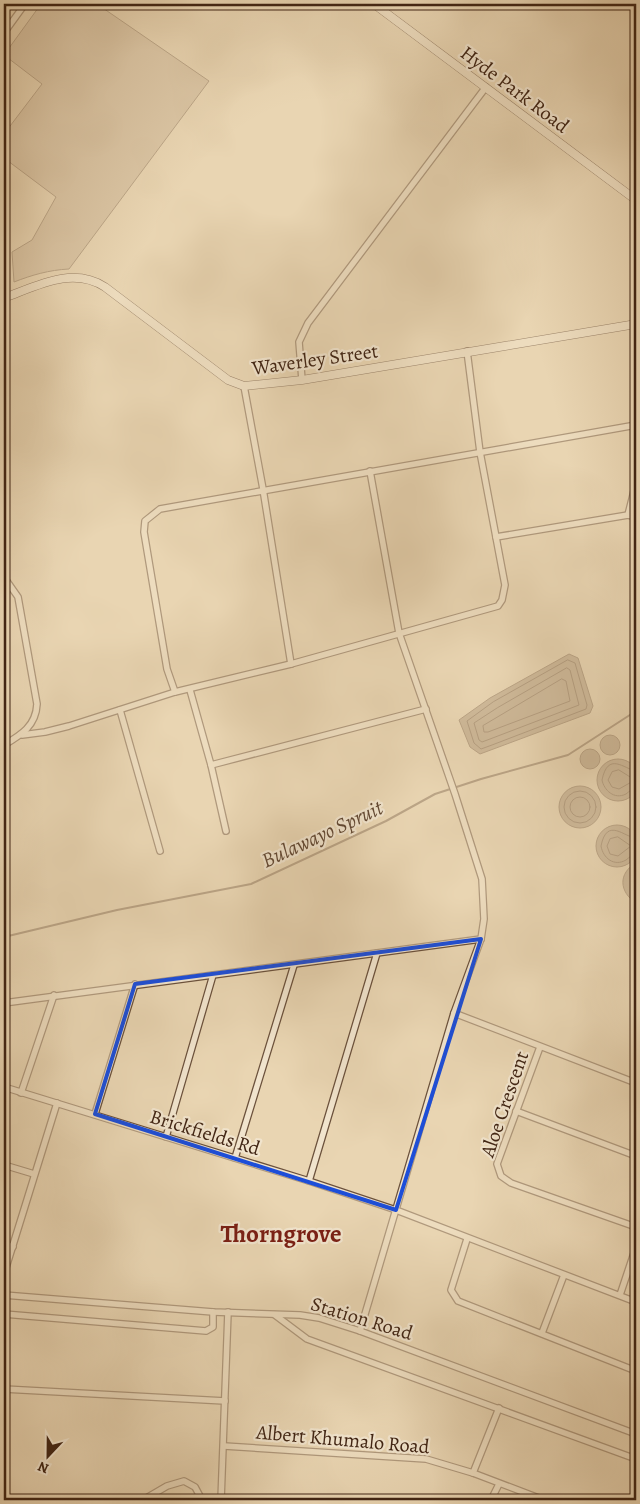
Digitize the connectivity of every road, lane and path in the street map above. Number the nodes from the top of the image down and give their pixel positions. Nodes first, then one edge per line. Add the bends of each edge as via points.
1 (25, 4) edge
2 (374, 4) edge
3 (4, 33) edge
4 (486, 87) junction
5 (636, 200) edge
6 (4, 298) edge
7 (636, 324) edge
8 (467, 352) junction
9 (302, 380) junction
10 (244, 386) junction
11 (636, 425) edge
12 (480, 452) junction
13 (370, 471) junction
14 (636, 483) edge
15 (264, 489) junction
16 (628, 515) junction
17 (636, 517) edge
18 (496, 537) junction
19 (4, 577) edge
20 (399, 633) junction
21 (291, 664) junction
22 (190, 690) junction
23 (175, 692) junction
24 (426, 709) junction
25 (120, 710) junction
26 (22, 735) junction
27 (4, 745) edge
28 (212, 765) junction
29 (226, 832) dead end
30 (160, 851) dead end
31 (481, 939) junction
32 (377, 953) junction
33 (294, 965) junction
34 (213, 975) junction
35 (135, 984) junction
36 (54, 995) junction
37 (4, 1003) edge
38 (454, 1013) junction
39 (540, 1047) junction
40 (636, 1083) edge
41 (4, 1087) edge
42 (21, 1093) junction
43 (57, 1103) junction
44 (516, 1111) junction
45 (95, 1114) junction
46 (166, 1137) junction
47 (636, 1156) edge
48 (236, 1158) junction
49 (4, 1165) edge
50 (34, 1174) junction
51 (309, 1181) junction
52 (396, 1210) junction
53 (636, 1227) edge
54 (468, 1239) junction
55 (4, 1244) edge
56 (13, 1247) junction
57 (636, 1247) edge
58 (4, 1274) edge
59 (564, 1275) junction
60 (4, 1295) edge
61 (620, 1296) junction
62 (636, 1302) edge
63 (213, 1312) junction
64 (228, 1312) junction
65 (4, 1314) edge
66 (274, 1314) junction
67 (360, 1331) junction
68 (542, 1333) junction
69 (636, 1371) edge
70 (4, 1389) edge
71 (226, 1401) junction
72 (499, 1408) junction
73 (636, 1434) edge
74 (224, 1446) junction
75 (636, 1459) edge
76 (473, 1473) junction
77 (499, 1484) junction
78 (143, 1500) edge
79 (202, 1500) edge
80 (221, 1500) edge
81 (491, 1500) edge
82 (544, 1500) edge

1 - 3 street
2 - 4 street, Hyde Park Road
4 - 5 street, Hyde Park Road
4 - 9 street via 308,323 299,342
6 - 10 street, Waverley Street via 61,277 92,280 228,380
7 - 8 street, Waverley Street
8 - 9 street, Waverley Street
8 - 12 street
9 - 10 street, Waverley Street
10 - 15 street
11 - 12 street
12 - 13 street
12 - 18 street
13 - 15 street
13 - 20 street
14 - 16 street
15 - 21 street
15 - 23 street via 166,506 145,522 155,603 167,669
16 - 17 street
16 - 18 street
18 - 20 street via 505,585 498,606
19 - 26 street via 18,597 37,704 34,720
20 - 21 street
20 - 24 street
21 - 22 street
22 - 23 street
22 - 28 street
23 - 25 street
24 - 28 street
24 - 31 street via 482,879 484,919
25 - 26 street via 45,732
25 - 30 street
26 - 27 street
28 - 29 street
31 - 32 street
31 - 38 street
32 - 33 street
32 - 51 street
33 - 34 street
33 - 48 street
34 - 35 street
34 - 46 street
35 - 36 street
35 - 45 street
36 - 37 street
36 - 42 street
38 - 39 street
38 - 52 street
39 - 40 street
39 - 44 street, Aloe Crescent
41 - 42 street, Brickfields Rd
42 - 43 street, Brickfields Rd
43 - 45 street, Brickfields Rd
43 - 50 street
44 - 47 street
44 - 53 street, Aloe Crescent via 497,1164 505,1181
45 - 46 street, Brickfields Rd
46 - 48 street, Brickfields Rd
48 - 51 street, Brickfields Rd
49 - 50 street
50 - 56 street
51 - 52 street, Brickfields Rd
52 - 54 street, Brickfields Rd
52 - 67 street
54 - 59 street, Brickfields Rd
54 - 68 street via 451,1290 454,1298
55 - 56 street
56 - 58 street
57 - 61 street
59 - 61 street, Brickfields Rd
59 - 68 street
60 - 63 street, Station Road
61 - 62 street, Brickfields Rd
63 - 64 street, Station Road
63 - 65 street via 212,1327 206,1331
64 - 66 street, Station Road
64 - 71 street
66 - 67 street, Station Road via 319,1318
66 - 72 street via 307,1339
67 - 73 street, Station Road
68 - 69 street
70 - 71 street
71 - 74 street
72 - 75 street
72 - 76 street
74 - 76 street, Albert Khumalo Road via 407,1456
74 - 80 street
76 - 77 street, Albert Khumalo Road
77 - 81 street
77 - 82 street, Albert Khumalo Road
78 - 79 street via 167,1486 184,1481 195,1487

